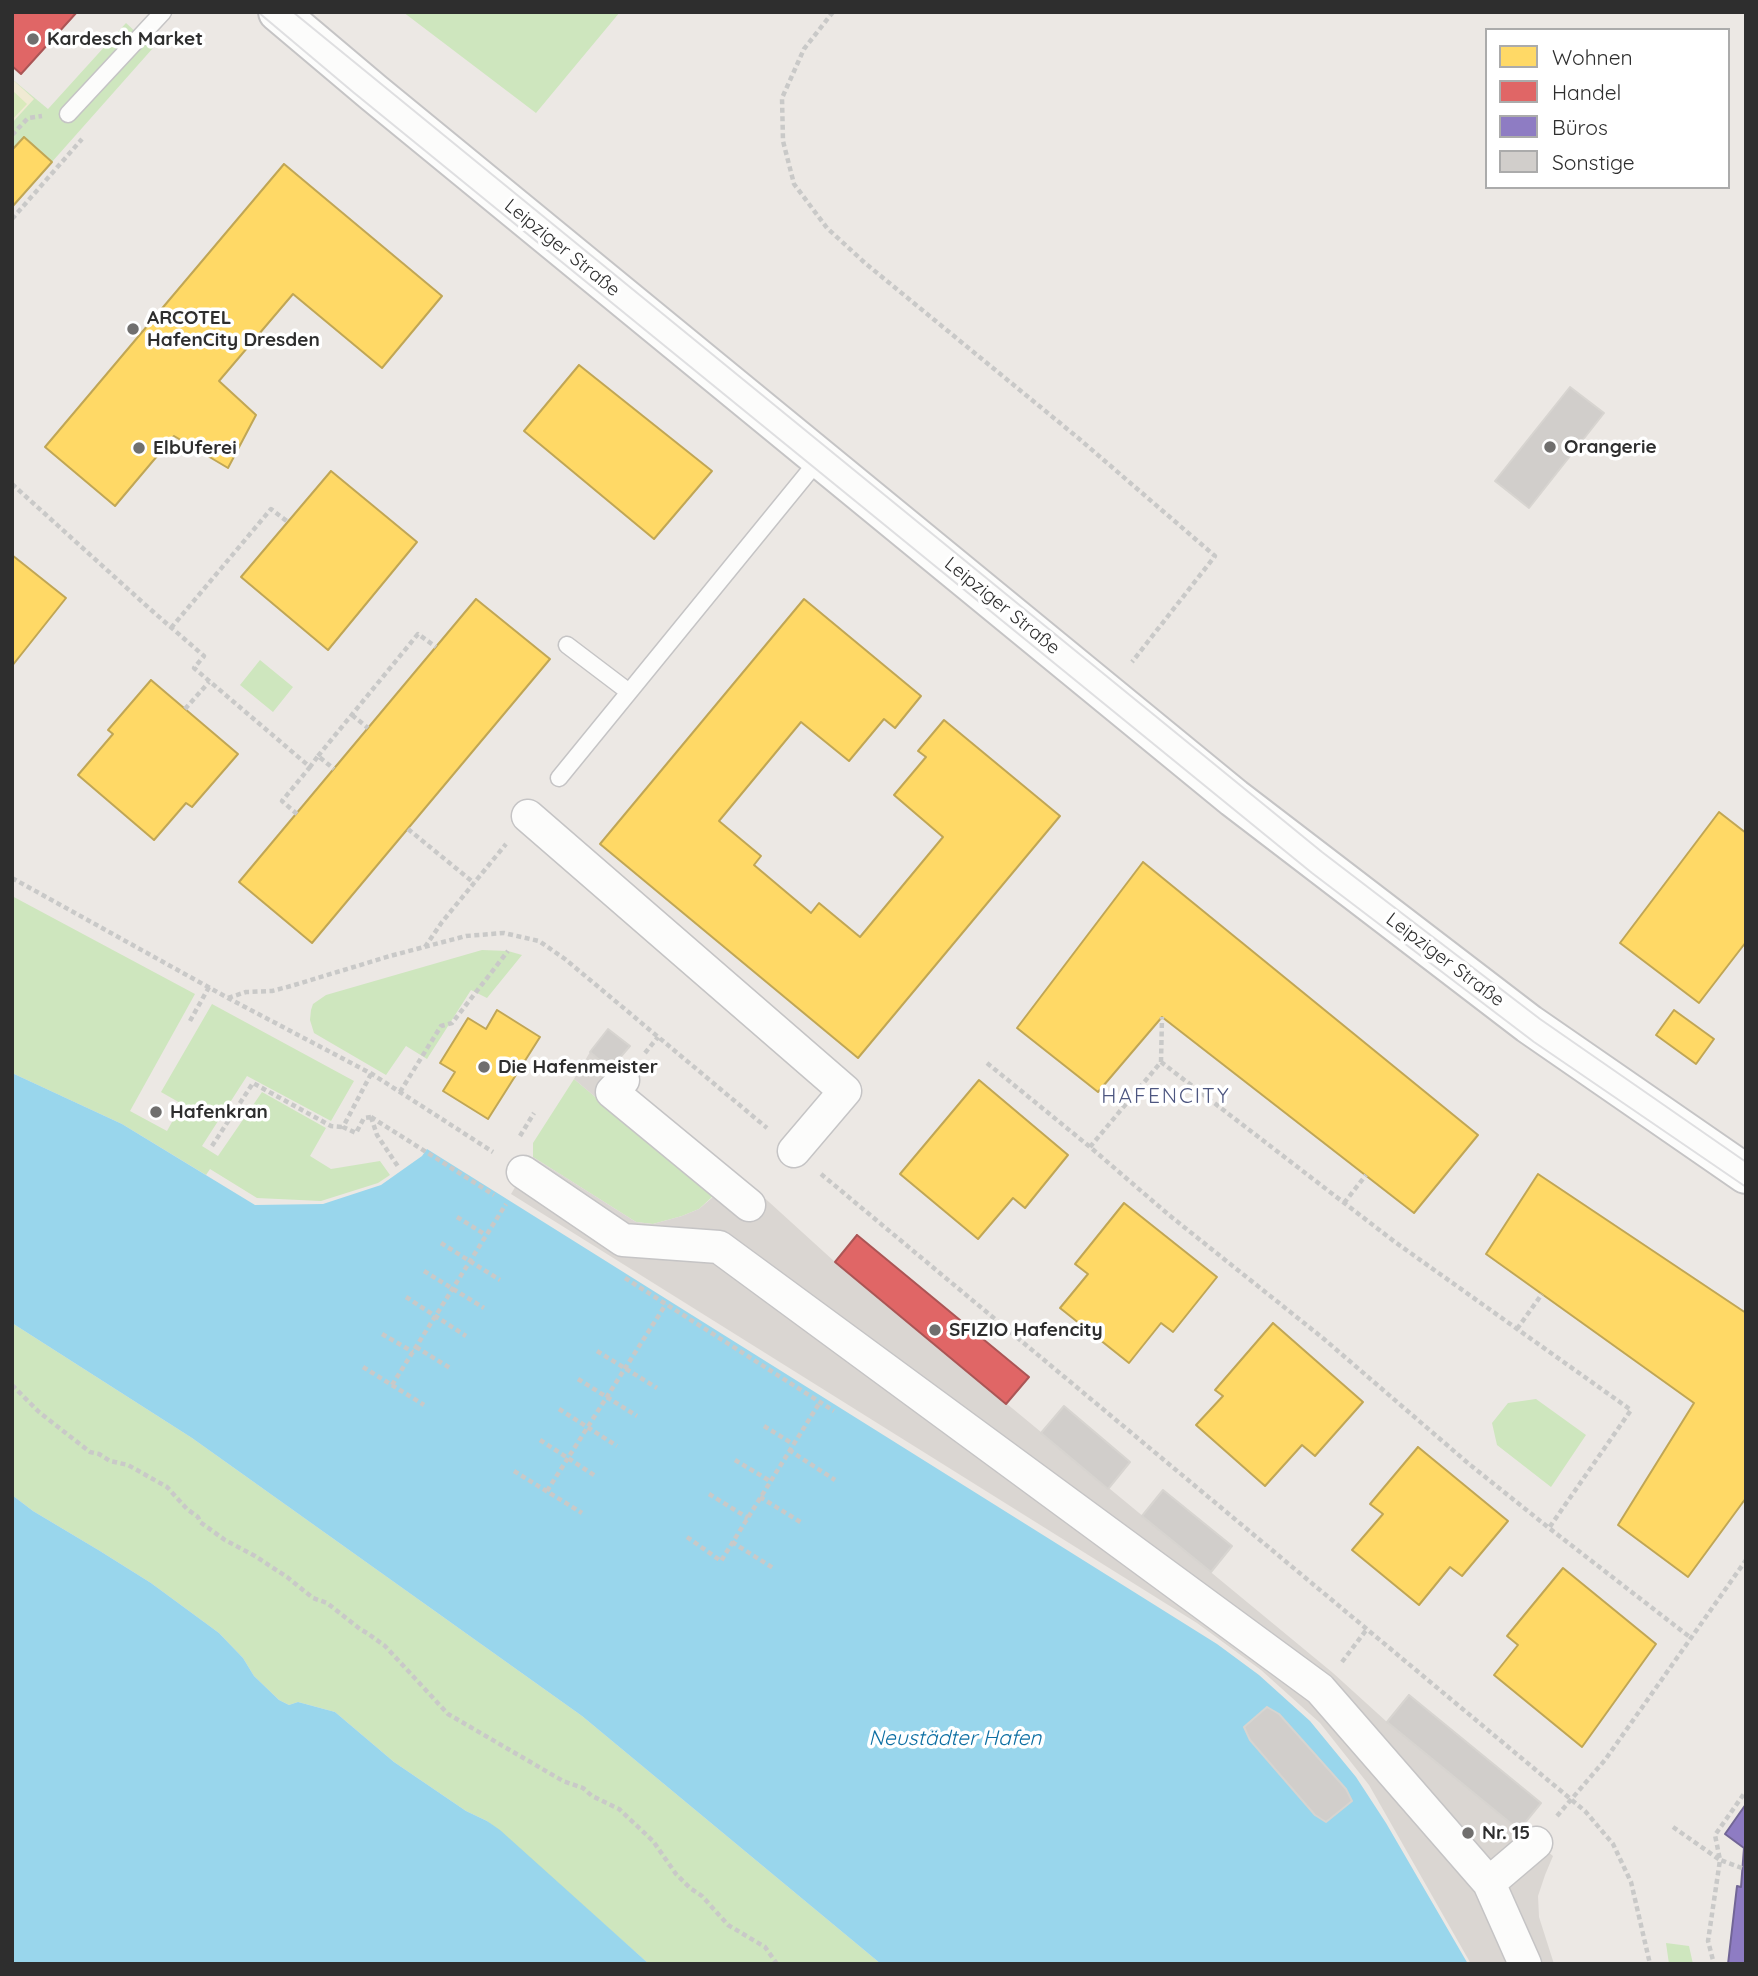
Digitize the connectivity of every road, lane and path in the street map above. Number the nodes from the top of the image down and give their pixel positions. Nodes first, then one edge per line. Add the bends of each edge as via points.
1 (163, 12) edge
2 (278, 12) edge
3 (834, 12) edge
4 (68, 114) dead end
5 (820, 458) junction
6 (12, 484) edge
7 (288, 522) dead end
8 (171, 628) junction
9 (567, 645) dead end
10 (436, 647) dead end
11 (209, 682) junction
12 (629, 692) junction
13 (1107, 693) junction
14 (185, 709) dead end
15 (352, 715) junction
16 (368, 728) dead end
17 (318, 756) junction
18 (310, 767) junction
19 (334, 769) dead end
20 (559, 778) dead end
21 (297, 814) dead end
22 (528, 816) joint
23 (408, 829) dead end
24 (12, 878) edge
25 (474, 883) junction
26 (425, 947) junction
27 (508, 951) dead end
28 (209, 987) junction
29 (228, 998) junction
30 (1162, 1017) dead end
31 (190, 1021) dead end
32 (1161, 1062) junction
33 (987, 1063) dead end
34 (372, 1074) junction
35 (624, 1080) dead end
36 (400, 1092) junction
37 (371, 1117) junction
38 (384, 1125) dead end
39 (343, 1127) junction
40 (212, 1146) dead end
41 (1090, 1147) junction
42 (794, 1151) junction
43 (399, 1168) dead end
44 (523, 1172) joint
45 (1746, 1174) edge
46 (1366, 1175) dead end
47 (506, 1203) dead end
48 (1344, 1203) junction
49 (457, 1217) dead end
50 (486, 1235) junction
51 (441, 1242) dead end
52 (719, 1247) junction
53 (470, 1261) junction
54 (424, 1271) dead end
55 (500, 1280) dead end
56 (453, 1289) junction
57 (1542, 1294) dead end
58 (406, 1297) dead end
59 (666, 1304) dead end
60 (484, 1308) dead end
61 (1517, 1329) junction
62 (382, 1334) dead end
63 (466, 1336) dead end
64 (415, 1350) junction
65 (597, 1351) dead end
66 (363, 1367) dead end
67 (450, 1368) dead end
68 (625, 1369) junction
69 (578, 1379) dead end
70 (12, 1385) edge
71 (392, 1385) junction
72 (656, 1388) dead end
73 (607, 1397) junction
74 (820, 1402) dead end
75 (424, 1405) dead end
76 (559, 1409) dead end
77 (637, 1416) dead end
78 (764, 1426) dead end
79 (588, 1427) junction
80 (540, 1440) dead end
81 (793, 1444) junction
82 (617, 1446) dead end
83 (789, 1450) junction
84 (568, 1458) junction
85 (735, 1460) dead end
86 (514, 1471) dead end
87 (597, 1477) dead end
88 (835, 1480) dead end
89 (770, 1481) junction
90 (547, 1491) junction
91 (709, 1494) dead end
92 (760, 1497) junction
93 (582, 1513) dead end
94 (748, 1518) junction
95 (802, 1523) dead end
96 (1549, 1528) junction
97 (687, 1537) dead end
98 (732, 1542) junction
99 (1746, 1560) edge
100 (773, 1568) dead end
101 (1367, 1629) junction
102 (1691, 1638) junction
103 (1327, 1681) junction
104 (1746, 1791) edge
105 (1571, 1799) junction
106 (1559, 1814) dead end
107 (1673, 1827) dead end
108 (1536, 1843) dead end
109 (1720, 1860) junction
110 (1742, 1868) dead end
111 (1489, 1883) junction
112 (777, 1964) edge
113 (1525, 1964) edge
114 (1650, 1964) edge
115 (1714, 1964) edge

1 - 4 lane
2 - 5 main road, Leipziger Straße
3 - 13 path via 804,50 782,98 783,141 794,184 827,228 865,264 1215,556
5 - 12 lane
5 - 13 main road, Leipziger Straße
6 - 8 path
7 - 8 path via 271,509
8 - 11 path via 204,656 194,668
9 - 12 lane
10 - 15 path via 418,634
11 - 14 path
11 - 18 path
12 - 20 lane
13 - 45 main road, Leipziger Straße via 1293,844 1529,1024
15 - 16 path
15 - 17 path
17 - 18 path
17 - 19 path
18 - 21 path via 282,801
22 - 25 path
22 - 42 street via 845,1091
23 - 25 path
24 - 28 path
25 - 26 path
26 - 29 path via 272,991
26 - 42 path via 466,936 504,933 539,941
27 - 36 path via 452,1023 442,1026
28 - 29 path
28 - 31 path
29 - 34 path
30 - 32 path
32 - 41 path
32 - 48 path
33 - 41 path
34 - 36 path
34 - 39 path
35 - 52 street via 612,1092 754,1199
36 - 44 path
37 - 38 path
37 - 39 path via 364,1118 355,1133
37 - 43 path
39 - 40 path via 331,1126 253,1083
41 - 96 path
42 - 101 path
44 - 52 street via 623,1241
46 - 48 path
47 - 50 path
48 - 61 path
49 - 50 path
50 - 53 path
51 - 53 path
52 - 103 street
53 - 55 path
53 - 56 path
54 - 56 path
56 - 60 path
56 - 64 path
57 - 61 path
58 - 63 path
59 - 68 path
61 - 96 path via 1631,1410
62 - 64 path
64 - 67 path
64 - 71 path
65 - 68 path
66 - 71 path
68 - 72 path
68 - 73 path
69 - 73 path
70 - 112 path via 90,1452 128,1465 167,1487 200,1522 367,1633 448,1714 619,1809 653,1841 690,1888 728,1925 765,1947
71 - 75 path
73 - 77 path
73 - 79 path
74 - 81 path
76 - 79 path
78 - 81 path
79 - 82 path
79 - 84 path
80 - 84 path
81 - 83 path
83 - 88 path
83 - 89 path
84 - 87 path
84 - 90 path
85 - 89 path
86 - 90 path
89 - 92 path
90 - 93 path
91 - 94 path
92 - 94 path
92 - 95 path
94 - 98 path
96 - 102 path
97 - 98 path via 721,1561
98 - 100 path
99 - 102 path
101 - 103 path
101 - 105 path
102 - 105 path via 1605,1760
103 - 111 street
104 - 109 path via 1714,1835
105 - 106 path
105 - 114 path via 1613,1844 1631,1882
107 - 109 path
108 - 111 street
109 - 110 path
109 - 115 path via 1708,1941
111 - 113 street

